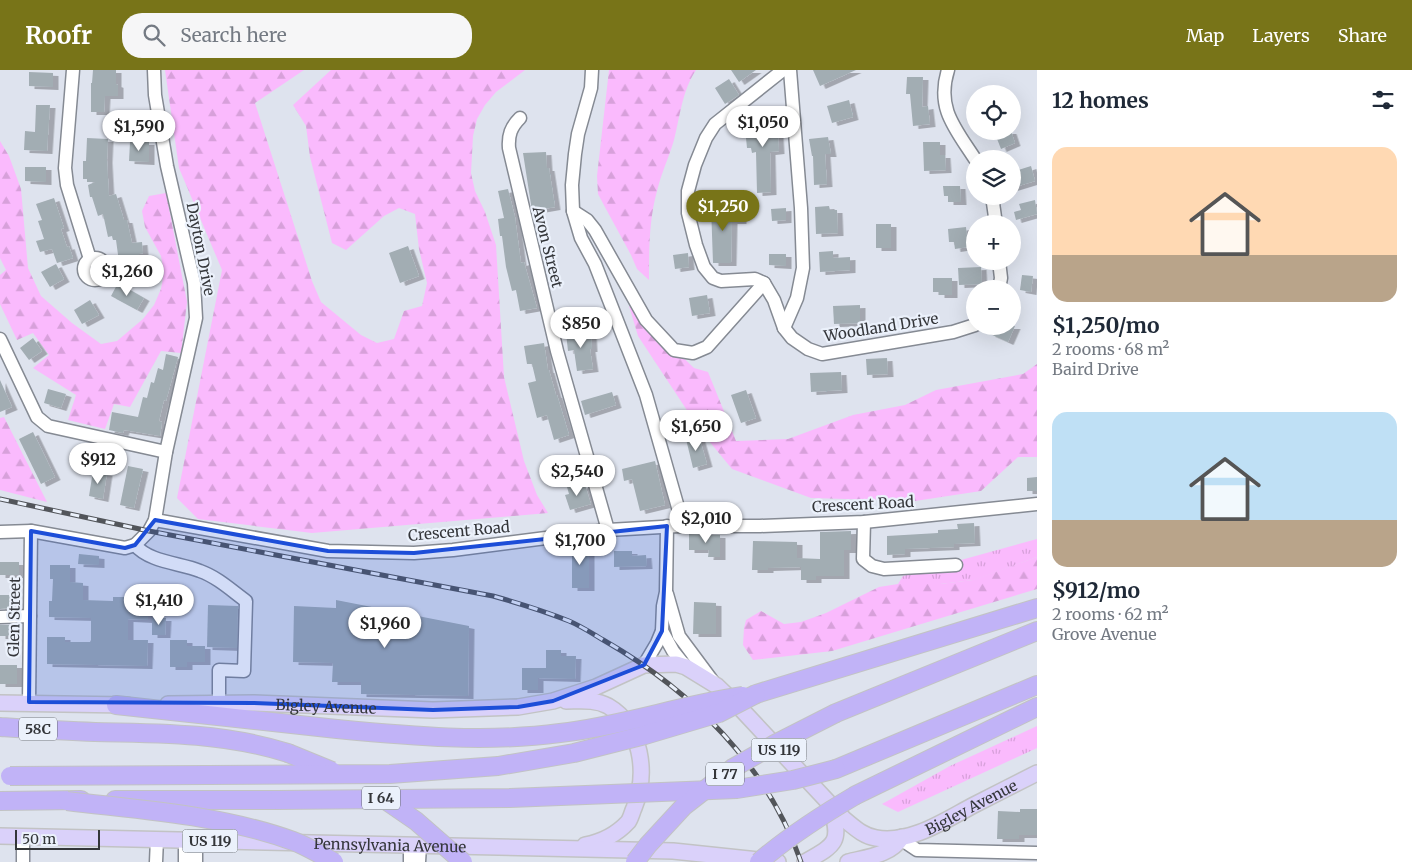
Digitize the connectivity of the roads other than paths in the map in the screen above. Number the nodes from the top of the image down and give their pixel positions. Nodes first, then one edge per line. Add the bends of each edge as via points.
1 (73, 70) edge
2 (154, 70) edge
3 (592, 70) edge
4 (783, 70) edge
5 (790, 70) edge
6 (948, 70) edge
7 (520, 118) dead end
8 (970, 150) edge
9 (573, 211) junction
10 (90, 259) dead end
11 (764, 283) junction
12 (784, 328) junction
13 (966, 328) edge
14 (0, 339) edge
15 (166, 452) junction
16 (1037, 504) edge
17 (154, 520) junction
18 (864, 522) junction
19 (673, 526) junction
20 (608, 530) junction
21 (0, 532) edge
22 (31, 532) junction
23 (135, 545) junction
24 (956, 565) dead end
25 (666, 592) junction
26 (1037, 608) edge
27 (30, 616) junction
28 (0, 617) edge
29 (662, 631) junction
30 (1037, 631) edge
31 (644, 665) junction
32 (686, 666) junction
33 (1037, 685) edge
34 (717, 686) junction
35 (756, 694) junction
36 (553, 701) junction
37 (29, 702) junction
38 (0, 703) edge
39 (220, 704) junction
40 (116, 705) junction
41 (1037, 708) edge
42 (0, 727) edge
43 (75, 731) junction
44 (0, 735) edge
45 (1037, 773) edge
46 (5, 776) edge
47 (66, 800) junction
48 (6, 801) edge
49 (830, 805) junction
50 (0, 836) edge
51 (23, 836) junction
52 (902, 837) junction
53 (157, 839) junction
54 (191, 840) junction
55 (415, 846) junction
56 (559, 850) junction
57 (917, 850) junction
58 (1037, 853) edge
59 (882, 854) junction
60 (23, 862) edge
61 (156, 862) edge
62 (185, 862) edge
63 (196, 862) edge
64 (334, 862) edge
65 (410, 862) edge
66 (419, 862) edge
67 (462, 862) edge
68 (635, 862) edge
69 (759, 862) edge
70 (778, 862) edge
71 (806, 862) edge
72 (848, 862) edge

1 - 10 street via 65,168 67,185
2 - 15 street, Dayton Drive via 167,166 196,302 196,318
3 - 9 street via 575,154
4 - 11 street via 715,124 695,164 688,191 688,213 696,245 704,267 713,278 721,281 755,278
5 - 12 street via 803,268 797,298
6 - 8 street via 944,98 948,114
7 - 20 street, Avon Street via 508,137 509,148 555,341
9 - 11 street via 587,220 646,320 674,350 693,353 707,346
9 - 19 street via 581,238 598,272 646,395 679,511
11 - 12 street, Woodland Drive
12 - 13 street, Woodland Drive via 808,349 822,354
14 - 15 street via 37,417 48,426
15 - 17 street, Dayton Drive
16 - 18 street, Crescent Road
17 - 20 street, Crescent Road via 328,551 366,553 454,550
17 - 23 street, Dayton Drive via 149,531
18 - 19 street, Crescent Road
18 - 24 street via 863,559 872,566 884,569
19 - 20 street, Crescent Road
19 - 25 street
21 - 22 street
22 - 23 street via 125,548
22 - 27 street, Glen Street
23 - 39 street via 145,555 208,574 246,601 244,671 219,670
25 - 29 street
25 - 34 street via 679,636
26 - 35 highway
27 - 28 street
27 - 37 street, Glen Street
29 - 31 street
29 - 32 street
30 - 68 highway, I 77, bridge via 836,713 733,768 684,806
31 - 32 main road, Bigley Avenue / US 119
31 - 36 main road, Bigley Avenue / US 119 via 596,687
32 - 34 main road, US 119
33 - 47 highway, bridge via 836,769 737,789 510,798
34 - 49 main road, US 119
35 - 40 highway, bridge via 708,701 603,726 495,739 337,729
35 - 46 highway, bridge via 720,713 645,735 574,753 498,766 390,774
36 - 39 main road, Bigley Avenue / US 119 via 518,707 433,710
36 - 56 main road via 594,701 625,719 641,759 642,778 629,821 599,842
37 - 38 main road, Bigley Avenue / US 119
37 - 40 main road, Bigley Avenue / US 119
39 - 40 main road, Bigley Avenue / US 119
41 - 69 highway, bridge via 856,795 817,818
42 - 43 highway, 58C
43 - 44 highway, I 64
43 - 67 highway, I 64, bridge via 233,740 288,753 330,770 387,801 416,821
45 - 52 main road, Bigley Avenue / US 119 via 931,828
47 - 48 highway
47 - 64 highway, bridge via 248,826 295,841
49 - 52 main road, US 119 via 863,834 885,839
49 - 71 main road via 836,837 830,846
50 - 51 main road, Pennsylvania Avenue / US 119
51 - 53 main road, Pennsylvania Avenue / US 119
51 - 60 street
52 - 57 street
52 - 59 main road, US 119 via 898,844
53 - 54 main road, Pennsylvania Avenue / US 119
53 - 61 street
54 - 55 main road, Pennsylvania Avenue / US 119
54 - 62 street
54 - 63 street
55 - 56 main road, Pennsylvania Avenue / US 119
55 - 65 street
55 - 66 street
56 - 70 main road, Pennsylvania Avenue / US 119 via 673,851
57 - 58 street
57 - 59 street
59 - 72 main road, US 119

